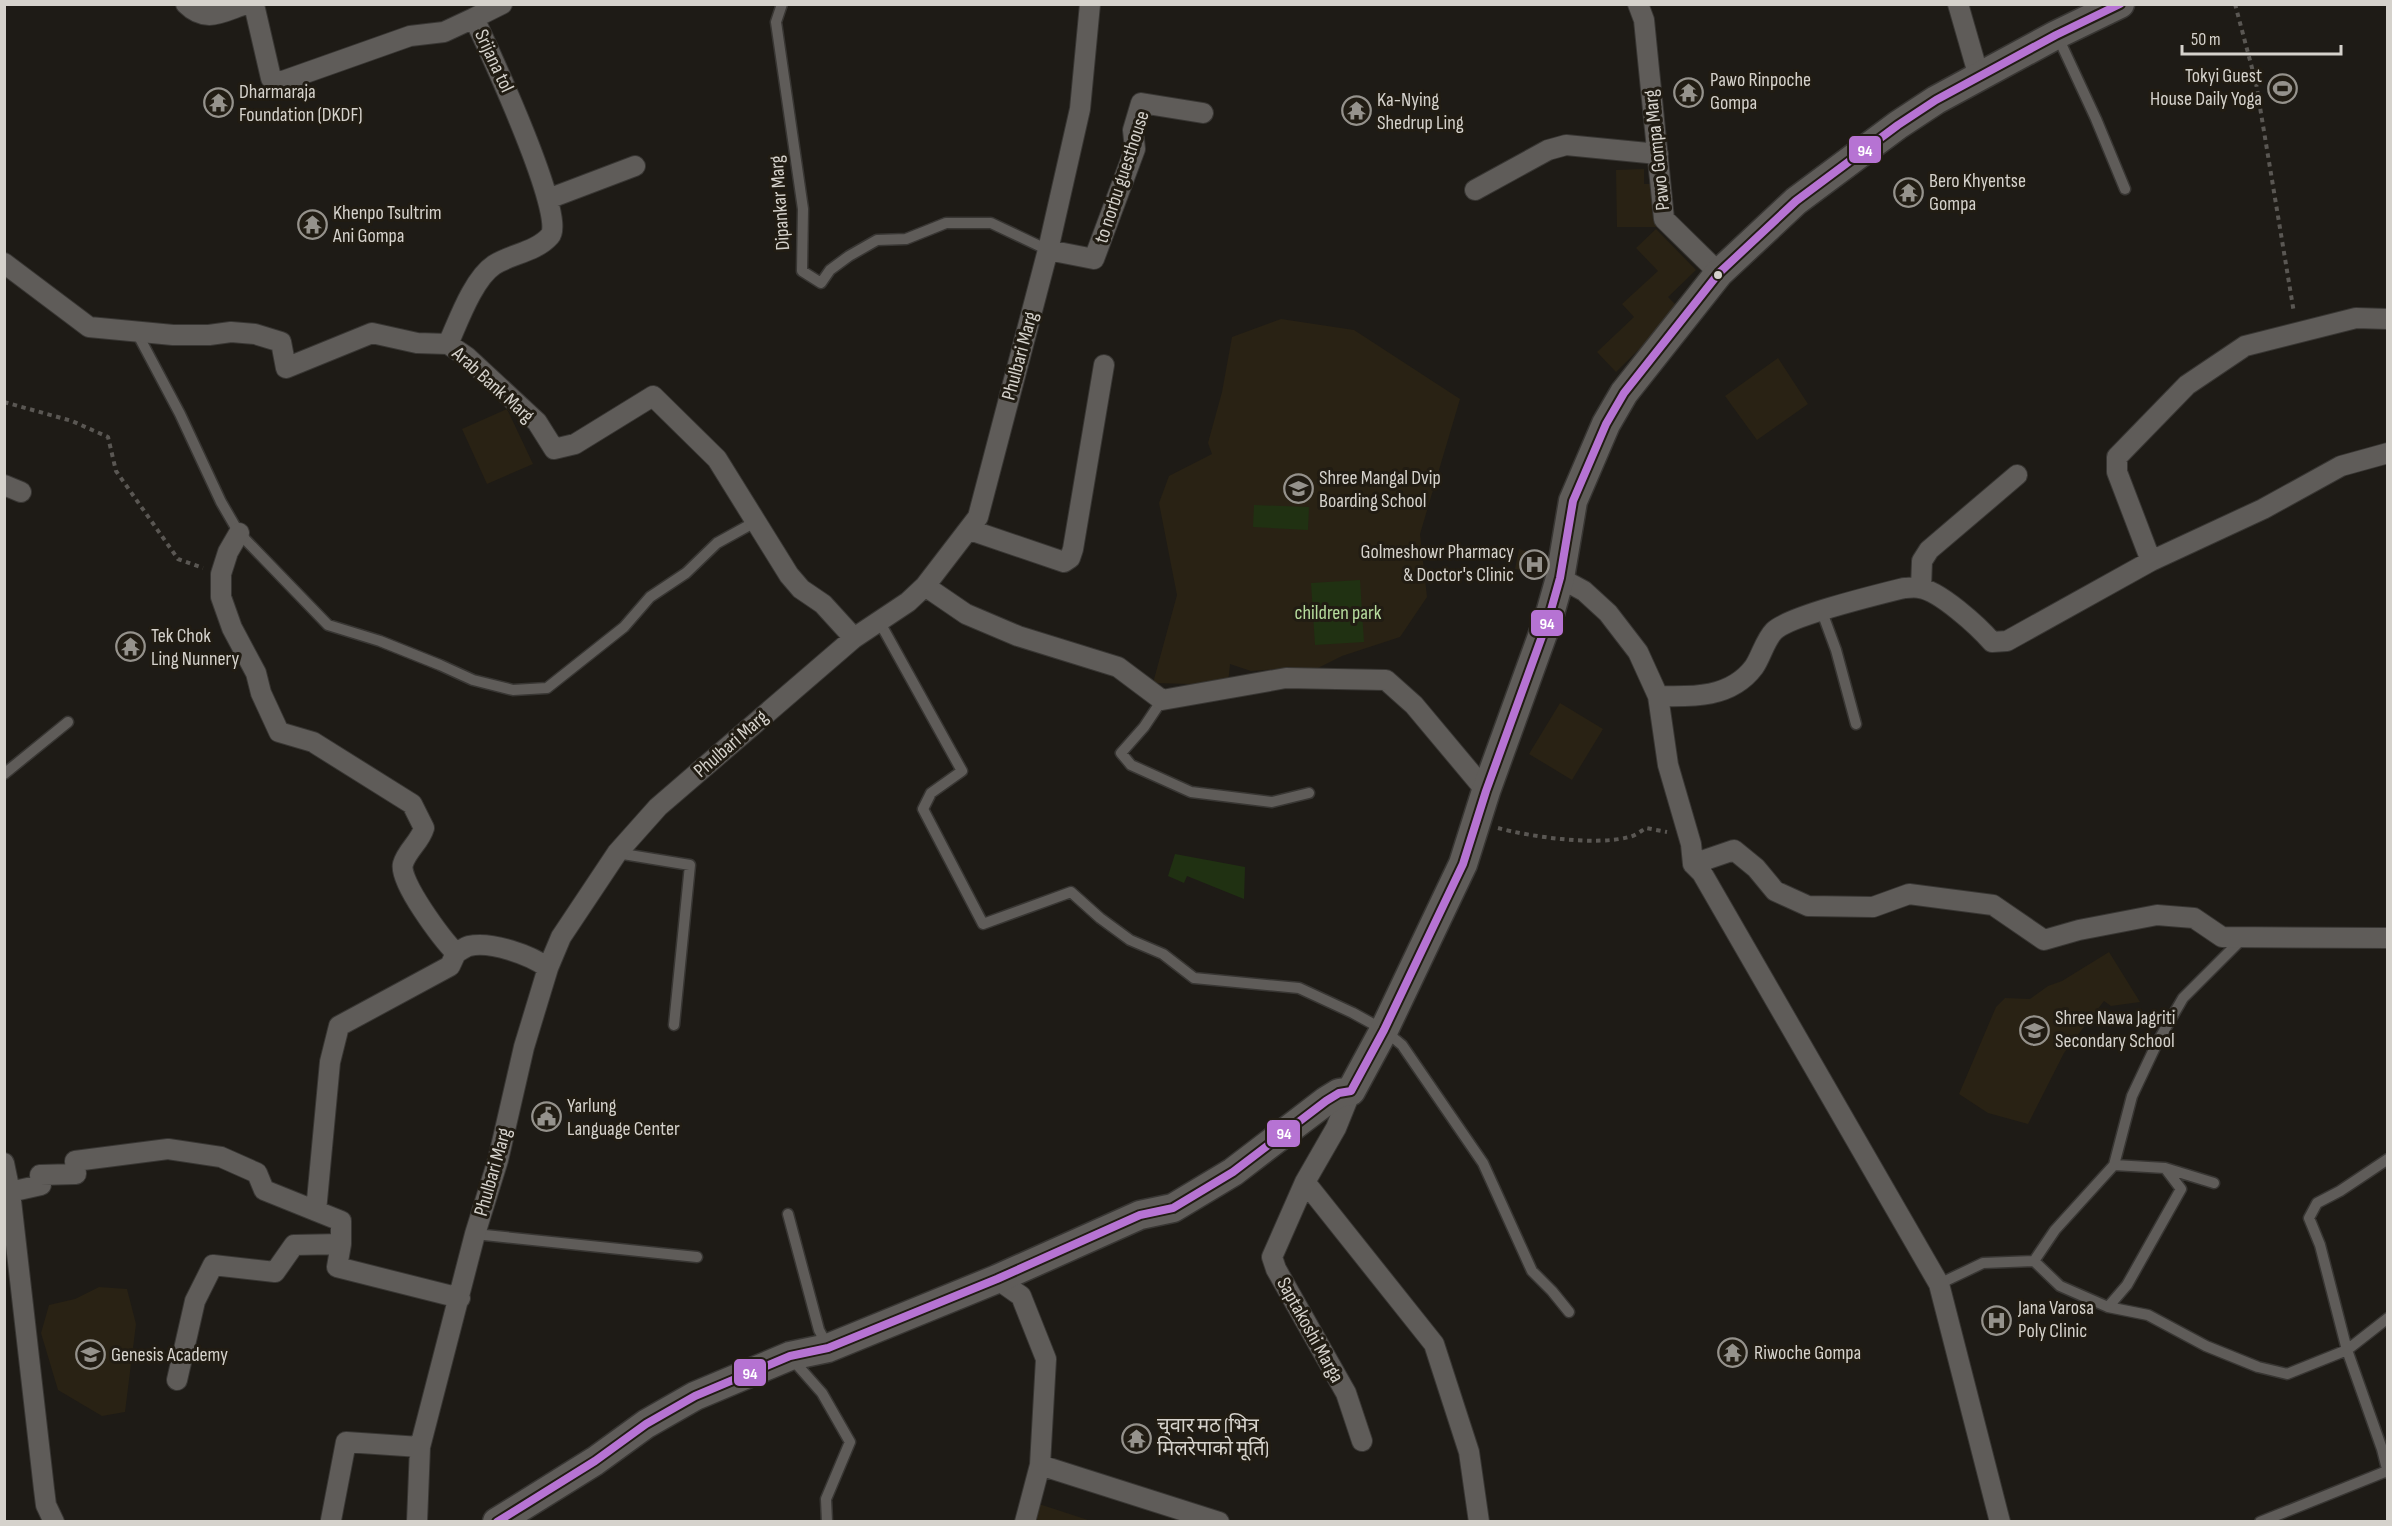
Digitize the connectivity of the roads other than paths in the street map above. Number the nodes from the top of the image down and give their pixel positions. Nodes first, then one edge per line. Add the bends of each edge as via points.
1 (186, 4) edge
2 (247, 4) edge
3 (502, 4) edge
4 (782, 4) edge
5 (1090, 4) edge
6 (1638, 4) edge
7 (1958, 4) edge
8 (2120, 4) edge
9 (474, 18) junction
10 (2056, 35) junction
11 (1979, 77) junction
12 (1203, 113) dead end
13 (1658, 154) junction
14 (635, 166) dead end
15 (2125, 189) dead end
16 (1475, 190) dead end
17 (548, 199) junction
18 (1048, 250) junction
19 (4, 263) edge
20 (1719, 273) junction
21 (2388, 319) edge
22 (135, 331) junction
23 (447, 344) junction
24 (1104, 365) dead end
25 (2388, 453) edge
26 (2017, 475) dead end
27 (755, 522) junction
28 (969, 530) junction
29 (240, 533) junction
30 (2151, 561) junction
31 (1560, 578) junction
32 (925, 586) junction
33 (1921, 588) junction
34 (1822, 612) junction
35 (879, 621) junction
36 (854, 638) junction
37 (1658, 696) junction
38 (1162, 700) junction
39 (68, 722) dead end
40 (1856, 723) dead end
41 (4, 774) edge
42 (1486, 791) junction
43 (1309, 793) dead end
44 (617, 853) junction
45 (1693, 864) junction
46 (2244, 937) junction
47 (2388, 938) edge
48 (456, 953) junction
49 (548, 968) junction
50 (674, 1025) dead end
51 (1384, 1030) junction
52 (1351, 1091) junction
53 (2388, 1159) edge
54 (4, 1163) edge
55 (2114, 1165) junction
56 (2164, 1168) junction
57 (1305, 1182) junction
58 (2214, 1183) dead end
59 (10, 1192) junction
60 (316, 1211) junction
61 (788, 1214) dead end
62 (475, 1234) junction
63 (341, 1244) junction
64 (697, 1257) dead end
65 (2034, 1261) junction
66 (997, 1279) junction
67 (1939, 1284) junction
68 (460, 1298) junction
69 (2108, 1307) junction
70 (1569, 1312) dead end
71 (2388, 1318) edge
72 (828, 1347) junction
73 (2347, 1350) junction
74 (790, 1356) junction
75 (177, 1380) dead end
76 (1362, 1441) dead end
77 (420, 1447) junction
78 (1040, 1465) junction
79 (2387, 1472) edge
80 (332, 1520) edge
81 (1995, 1520) edge
82 (54, 1521) edge
83 (417, 1521) edge
84 (497, 1521) edge
85 (826, 1521) edge
86 (1024, 1521) edge
87 (1219, 1521) edge
88 (1479, 1521) edge
89 (2260, 1521) edge

1 - 2 street, Srijana tol via 205,17
2 - 9 street, Srijana tol via 255,9 271,78 280,82 410,36 444,32
3 - 9 street
4 - 18 lane, Dipankar Marg via 776,22 803,209 802,272 820,284 830,270 877,240 906,239 946,223 991,223
5 - 18 street, Phulbari Marg via 1080,109
6 - 13 street, Pawo Gompa Marg via 1644,20
7 - 11 street
8 - 10 main road
9 - 17 street, Srijana tol via 515,106
10 - 11 main road
10 - 15 lane
11 - 20 main road via 1898,125 1796,201
12 - 18 street, to norbu guesthouse via 1141,103 1133,130 1135,149 1094,259
13 - 16 street via 1566,146 1548,150
13 - 20 street, Pawo Gompa Marg via 1664,219
14 - 17 street
17 - 23 street, Srijana tol via 552,235 494,265 483,276
18 - 28 street, Phulbari Marg via 978,517
19 - 22 street, Arab Bank Marg via 89,327
20 - 31 main road via 1624,393 1606,424 1573,501
21 - 30 street via 2356,318 2245,346 2187,385 2117,457 2117,472
22 - 23 street, Arab Bank Marg via 173,335 255,334 281,342 286,368 372,333 417,343
22 - 29 lane
23 - 27 street, Arab Bank Marg via 537,422 554,449 575,444 653,396 717,459
24 - 28 street via 1070,558 1064,562
25 - 30 street via 2341,466 2263,509
26 - 33 street via 1929,550 1922,561
27 - 29 lane via 717,543 686,573 650,597 624,627 547,688 513,690 472,680 380,641 328,625
27 - 36 street, Arab Bank Marg via 789,575
28 - 32 street, Phulbari Marg
29 - 48 street via 221,574 221,597 279,732 313,742 412,804 424,828 403,864 402,875 410,892
30 - 33 street via 2007,641 1992,642 1978,626
31 - 37 street via 1584,591 1608,613 1638,652
31 - 42 main road
32 - 35 street, Phulbari Marg
32 - 38 street via 966,614 997,628 1118,667
33 - 34 street via 1882,593
34 - 37 street via 1774,631 1753,668 1729,690 1696,697
34 - 40 lane
35 - 36 street, Phulbari Marg
35 - 51 lane via 962,771 931,792 923,809 983,924 1071,892 1130,940 1163,954 1194,978 1299,988
36 - 44 street, Phulbari Marg via 658,807
37 - 45 street via 1668,765
38 - 42 street via 1286,678 1386,680 1414,705
38 - 43 lane via 1120,753 1131,765 1191,792 1272,802
39 - 41 lane
42 - 51 main road via 1463,864
44 - 49 street, Phulbari Marg via 561,937
44 - 50 lane via 690,865
45 - 46 street via 1734,850 1775,891 1808,906 1873,907 1909,894 1994,905 2044,940 2157,915 2194,918 2222,937
45 - 67 street via 1708,883
46 - 47 street
46 - 55 lane via 2183,998 2157,1043 2132,1096
48 - 49 street via 469,946 497,947
48 - 60 street via 450,966 339,1026 330,1062
49 - 62 street, Phulbari Marg
51 - 52 main road
51 - 70 lane via 1402,1045 1483,1163 1532,1271
52 - 57 street, Saptakoshi Marga via 1336,1128
52 - 66 main road via 1326,1101 1233,1172 1173,1208 1140,1215
53 - 73 lane via 2318,1203 2309,1218 2320,1245
54 - 59 street
55 - 56 lane
55 - 65 lane via 2055,1230
56 - 58 lane
56 - 69 lane via 2181,1189 2127,1285
57 - 76 street, Saptakoshi Marga via 1272,1257 1346,1393
57 - 88 street via 1434,1344 1469,1452
59 - 60 street via 41,1185 40,1175 76,1174 75,1161 168,1149 221,1157 258,1173 264,1190
59 - 82 street via 46,1505
60 - 63 street via 340,1221
61 - 72 lane via 819,1330
62 - 64 lane
62 - 68 street, Phulbari Marg
63 - 68 street via 337,1267
63 - 75 street via 294,1245 275,1272 213,1265 195,1301
65 - 67 lane via 1983,1263
65 - 69 lane via 2060,1286
66 - 72 main road
66 - 78 street via 1021,1296 1046,1359
67 - 81 street
68 - 77 street, Phulbari Marg
69 - 73 lane via 2148,1315 2206,1346 2287,1374
71 - 73 lane
72 - 74 main road
73 - 79 lane
74 - 84 main road via 685,1402
74 - 85 lane via 822,1393 850,1443 826,1499
77 - 80 street via 346,1442
77 - 83 street, Phulbari Marg
78 - 86 street
78 - 87 street
79 - 89 lane

